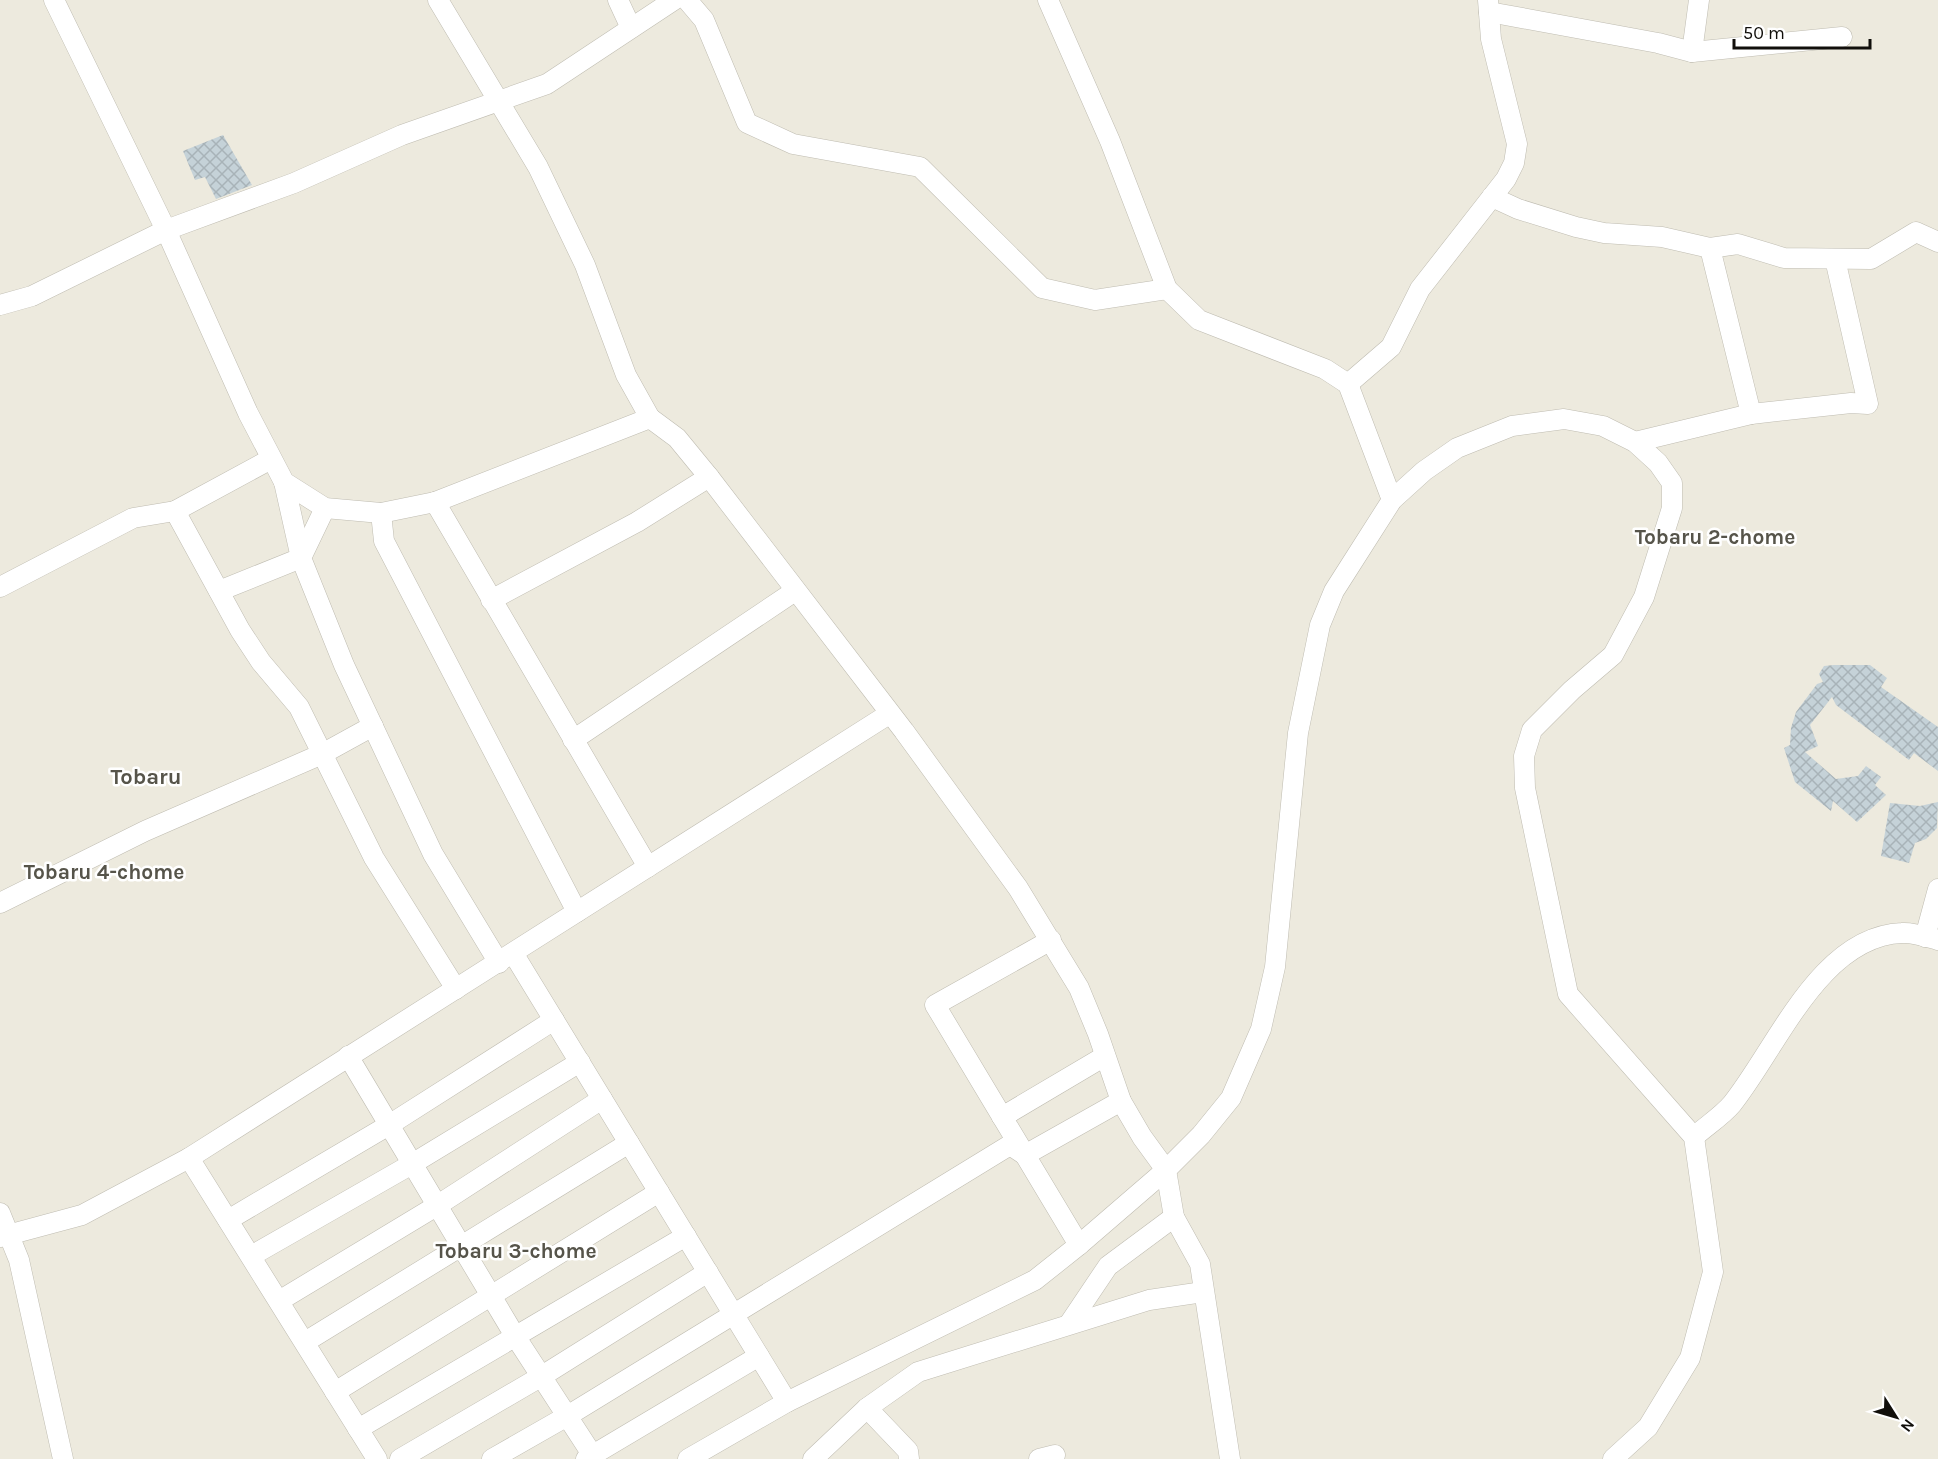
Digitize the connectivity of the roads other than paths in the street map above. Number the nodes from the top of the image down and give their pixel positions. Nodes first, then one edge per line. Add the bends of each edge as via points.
1 (54, 0) edge
2 (438, 0) edge
3 (618, 0) edge
4 (674, 0) edge
5 (687, 0) edge
6 (1048, 0) edge
7 (1699, 0) edge
8 (1488, 6) edge
9 (631, 28) junction
10 (1842, 38) dead end
11 (1692, 52) junction
12 (498, 102) junction
13 (1492, 197) junction
14 (166, 230) junction
15 (1938, 242) edge
16 (1710, 248) junction
17 (1835, 259) junction
18 (1167, 289) junction
19 (0, 305) edge
20 (1348, 384) junction
21 (1751, 414) junction
22 (650, 418) junction
23 (1635, 442) junction
24 (271, 459) junction
25 (710, 477) junction
26 (284, 482) junction
27 (1392, 500) junction
28 (435, 502) junction
29 (326, 508) junction
30 (175, 511) junction
31 (381, 513) junction
32 (301, 558) junction
33 (0, 587) edge
34 (219, 591) junction
35 (795, 591) junction
36 (491, 600) junction
37 (889, 714) junction
38 (373, 726) junction
39 (573, 740) junction
40 (322, 754) junction
41 (648, 867) junction
42 (1938, 889) edge
43 (0, 903) edge
44 (577, 912) junction
45 (1932, 938) edge
46 (1051, 940) junction
47 (506, 958) junction
48 (456, 989) junction
49 (554, 1020) junction
50 (348, 1056) junction
51 (1105, 1056) junction
52 (580, 1062) junction
53 (602, 1099) junction
54 (1121, 1101) junction
55 (1002, 1117) junction
56 (389, 1125) junction
57 (1694, 1137) junction
58 (629, 1143) junction
59 (1025, 1155) junction
60 (189, 1158) junction
61 (412, 1164) junction
62 (1166, 1170) junction
63 (659, 1192) junction
64 (438, 1205) junction
65 (0, 1213) edge
66 (1174, 1217) junction
67 (228, 1220) junction
68 (5, 1236) edge
69 (686, 1236) junction
70 (1079, 1245) junction
71 (462, 1247) junction
72 (251, 1256) junction
73 (708, 1272) junction
74 (1203, 1292) junction
75 (490, 1295) junction
76 (279, 1301) junction
77 (733, 1313) junction
78 (1069, 1324) junction
79 (514, 1336) junction
80 (305, 1342) junction
81 (759, 1356) junction
82 (542, 1376) junction
83 (335, 1392) junction
84 (787, 1402) junction
85 (867, 1408) junction
86 (569, 1415) junction
87 (358, 1429) junction
88 (591, 1458) edge
89 (63, 1459) edge
90 (377, 1459) edge
91 (400, 1459) edge
92 (492, 1459) edge
93 (688, 1459) edge
94 (813, 1459) edge
95 (909, 1459) edge
96 (1230, 1459) edge
97 (1613, 1459) edge

1 - 14 street
2 - 12 street
3 - 9 street
4 - 9 street
5 - 18 street via 704,20 747,123 793,144 920,167 1042,288 1095,300
6 - 18 street via 1110,141
7 - 11 street
8 - 11 street
8 - 13 street via 1491,39 1517,144 1514,163
9 - 12 street via 547,84
10 - 11 street
12 - 14 street via 402,135 294,183
12 - 22 street via 538,167 585,265 626,375
13 - 16 street via 1576,227 1662,237
13 - 20 street via 1420,289 1391,347
14 - 19 street via 32,296
14 - 24 street
15 - 17 street via 1916,232 1871,260
16 - 17 street via 1738,244 1785,258
16 - 21 street
17 - 21 street via 1868,404
18 - 20 street via 1199,320 1325,369
20 - 27 street
21 - 23 street
22 - 25 street via 678,438
22 - 28 street
23 - 27 street via 1603,426 1564,419 1512,426 1457,448
23 - 57 street via 1658,463 1672,483 1666,533 1644,597 1613,656 1532,730 1524,756 1525,788 1568,994
24 - 26 street
24 - 30 street
25 - 35 street
25 - 36 street via 637,522
26 - 29 street
26 - 32 street
27 - 62 street via 1334,591 1317,636 1298,733 1275,967 1261,1029 1231,1098
28 - 31 street
28 - 36 street
29 - 31 street
29 - 32 street
30 - 33 street via 133,518
30 - 34 street
31 - 44 street via 384,541
32 - 34 street
32 - 38 street
34 - 40 street via 261,662 299,707
35 - 37 street
35 - 39 street
36 - 39 street
37 - 41 street
37 - 46 street via 1018,888
38 - 40 street
38 - 47 street via 433,854
39 - 41 street
40 - 43 street via 144,831
40 - 48 street via 374,858
41 - 44 street
42 - 45 street
44 - 47 street
45 - 57 street via 1902,933 1872,940 1836,959 1808,992 1731,1105
46 - 51 street via 1079,988
46 - 55 street via 935,1005
47 - 48 street
47 - 49 street
48 - 50 street
49 - 52 street
49 - 56 street
50 - 56 street
50 - 60 street
51 - 54 street
51 - 55 street
52 - 53 street
52 - 61 street
53 - 58 street
53 - 64 street
54 - 59 street
54 - 62 street
55 - 59 street
56 - 61 street
56 - 67 street
57 - 97 street via 1713,1272 1690,1358 1648,1427
58 - 63 street
58 - 71 street
59 - 70 street
59 - 77 street via 1010,1144
60 - 67 street
60 - 68 street via 82,1215
61 - 64 street
61 - 72 street
62 - 66 street
62 - 70 street
63 - 69 street
63 - 75 street
64 - 71 street
64 - 76 street
65 - 68 street
66 - 74 street via 1200,1264
66 - 78 street via 1108,1266
67 - 72 street
68 - 89 street
69 - 73 street
69 - 79 street
70 - 84 street via 1035,1280
71 - 75 street
71 - 80 street
72 - 76 street
73 - 77 street
73 - 82 street
74 - 78 street via 1149,1300
74 - 96 street
75 - 79 street
75 - 83 street
76 - 80 street
77 - 81 street
77 - 86 street
78 - 85 street via 918,1372
79 - 82 street
79 - 87 street
80 - 83 street
81 - 84 street
81 - 88 street
82 - 86 street
82 - 91 street
83 - 87 street
84 - 93 street
85 - 94 street
85 - 95 street via 908,1451
86 - 88 street
86 - 92 street
87 - 90 street

